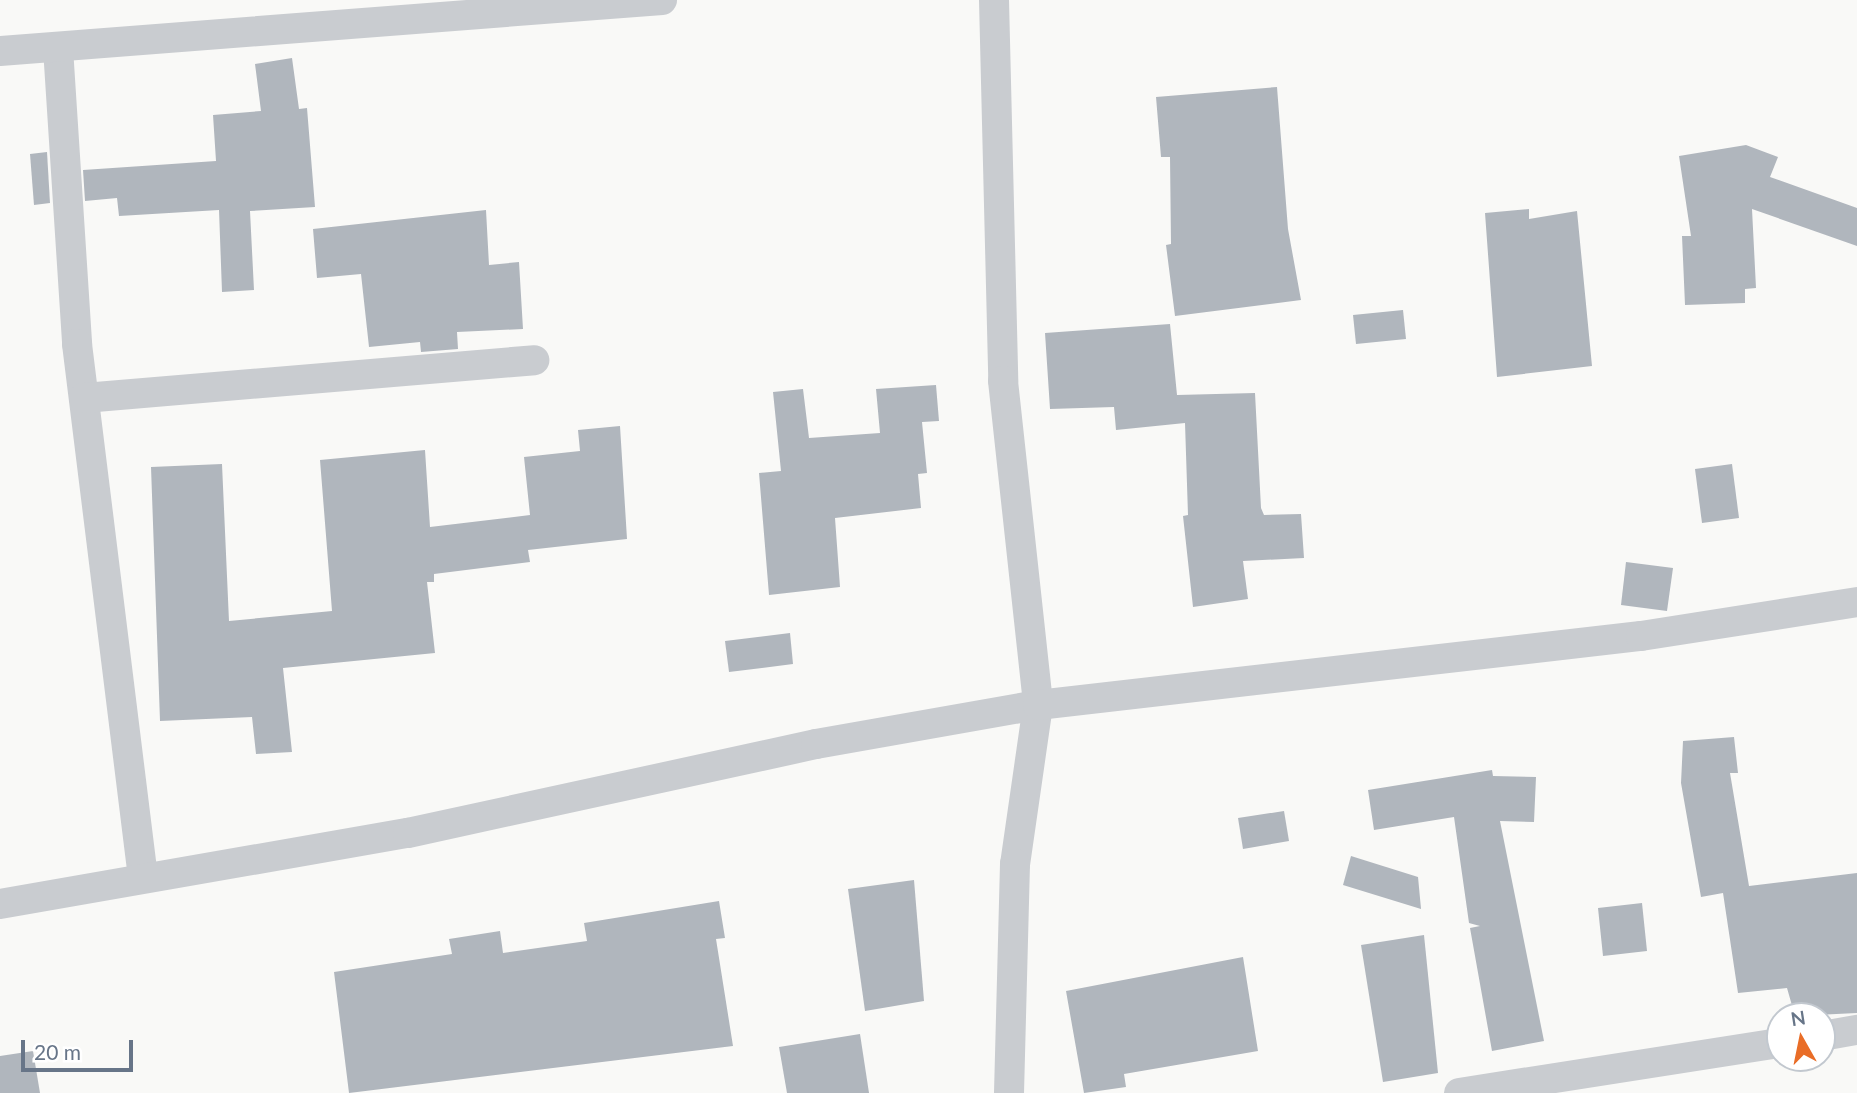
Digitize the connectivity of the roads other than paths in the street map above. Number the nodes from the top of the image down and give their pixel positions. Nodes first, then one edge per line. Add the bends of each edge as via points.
1 (662, 0) edge
2 (994, 0) edge
3 (58, 48) junction
4 (0, 51) edge
5 (534, 360) dead end
6 (84, 398) junction
7 (1857, 602) edge
8 (1038, 705) junction
9 (143, 878) junction
10 (0, 904) edge
11 (1857, 1030) edge
12 (1836, 1034) edge
13 (1766, 1045) edge
14 (1009, 1093) edge
15 (1459, 1093) edge

1 - 3 street
2 - 8 street via 1003,381
3 - 4 street
3 - 6 street
5 - 6 street
6 - 9 street
7 - 8 street via 1641,636
8 - 9 street via 816,744 408,833
8 - 14 street via 1015,864
9 - 10 street
11 - 12 street
13 - 15 street

